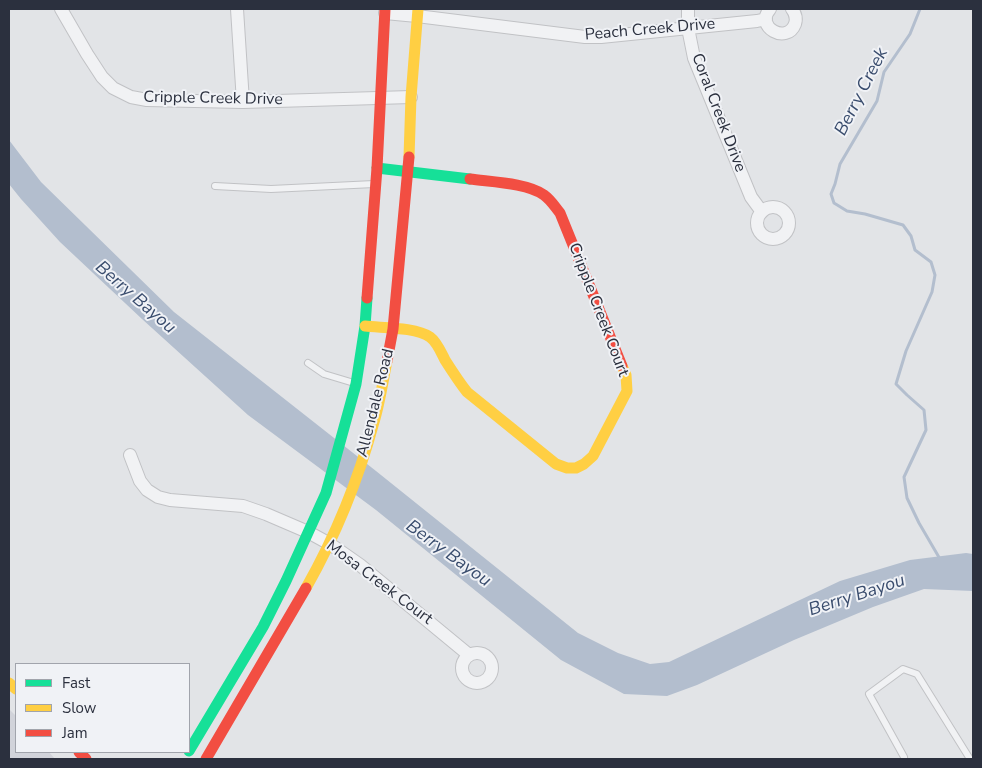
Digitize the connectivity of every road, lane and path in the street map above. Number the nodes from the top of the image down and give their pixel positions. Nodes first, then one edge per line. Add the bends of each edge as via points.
1 (61, 9) edge
2 (237, 9) edge
3 (688, 9) edge
4 (792, 9) edge
5 (385, 11) edge
6 (417, 12) edge
7 (768, 14) edge
8 (688, 28) junction
9 (411, 97) junction
10 (380, 98) junction
11 (243, 102) junction
12 (377, 168) junction
13 (408, 171) junction
14 (376, 184) junction
15 (215, 186) dead end
16 (762, 212) dead end
17 (365, 326) junction
18 (393, 329) junction
19 (308, 363) dead end
20 (356, 384) junction
21 (130, 455) dead end
22 (308, 532) junction
23 (330, 544) junction
24 (263, 627) junction
25 (278, 638) junction
26 (469, 655) dead end
27 (190, 749) edge
28 (904, 757) dead end
29 (206, 759) edge
30 (970, 759) edge

1 - 11 street, Cripple Creek Drive via 102,77 122,93 147,100
2 - 11 street
3 - 8 street, Coral Creek Drive
4 - 7 street via 796,19 794,27 780,34 768,26
5 - 6 street, Peach Creek Drive
5 - 10 main road, Allendale Road
6 - 8 street, Peach Creek Drive via 584,37
6 - 9 main road, Allendale Road
7 - 8 street, Peach Creek Drive via 757,21
8 - 16 street, Coral Creek Drive via 694,58 751,197
9 - 10 street, Cripple Creek Drive
9 - 13 main road, Allendale Road
10 - 11 street, Cripple Creek Drive
10 - 12 main road, Allendale Road
12 - 13 main road, Cripple Creek Court
12 - 14 main road, Allendale Road
13 - 18 main road, Allendale Road
13 - 18 main road, Cripple Creek Court via 527,187 550,199 560,213 620,360 627,391 594,456 578,467 566,468 556,464 467,392 430,337 410,330
14 - 15 lane via 271,189
14 - 17 main road, Allendale Road
17 - 18 main road, Cripple Creek Court
17 - 20 main road, Allendale Road
18 - 23 main road, Allendale Road via 375,420 360,469
19 - 20 lane via 324,374
20 - 22 main road, Allendale Road via 326,492
21 - 22 street, Mosa Creek Court via 140,481 158,496 170,500 243,506
22 - 23 street, Mosa Creek Court
22 - 24 main road, Allendale Road
23 - 25 main road, Allendale Road
23 - 26 street, Mosa Creek Court
24 - 25 main road
24 - 27 main road, Allendale Road
25 - 29 main road, Allendale Road
28 - 30 lane via 868,694 902,669 917,674

